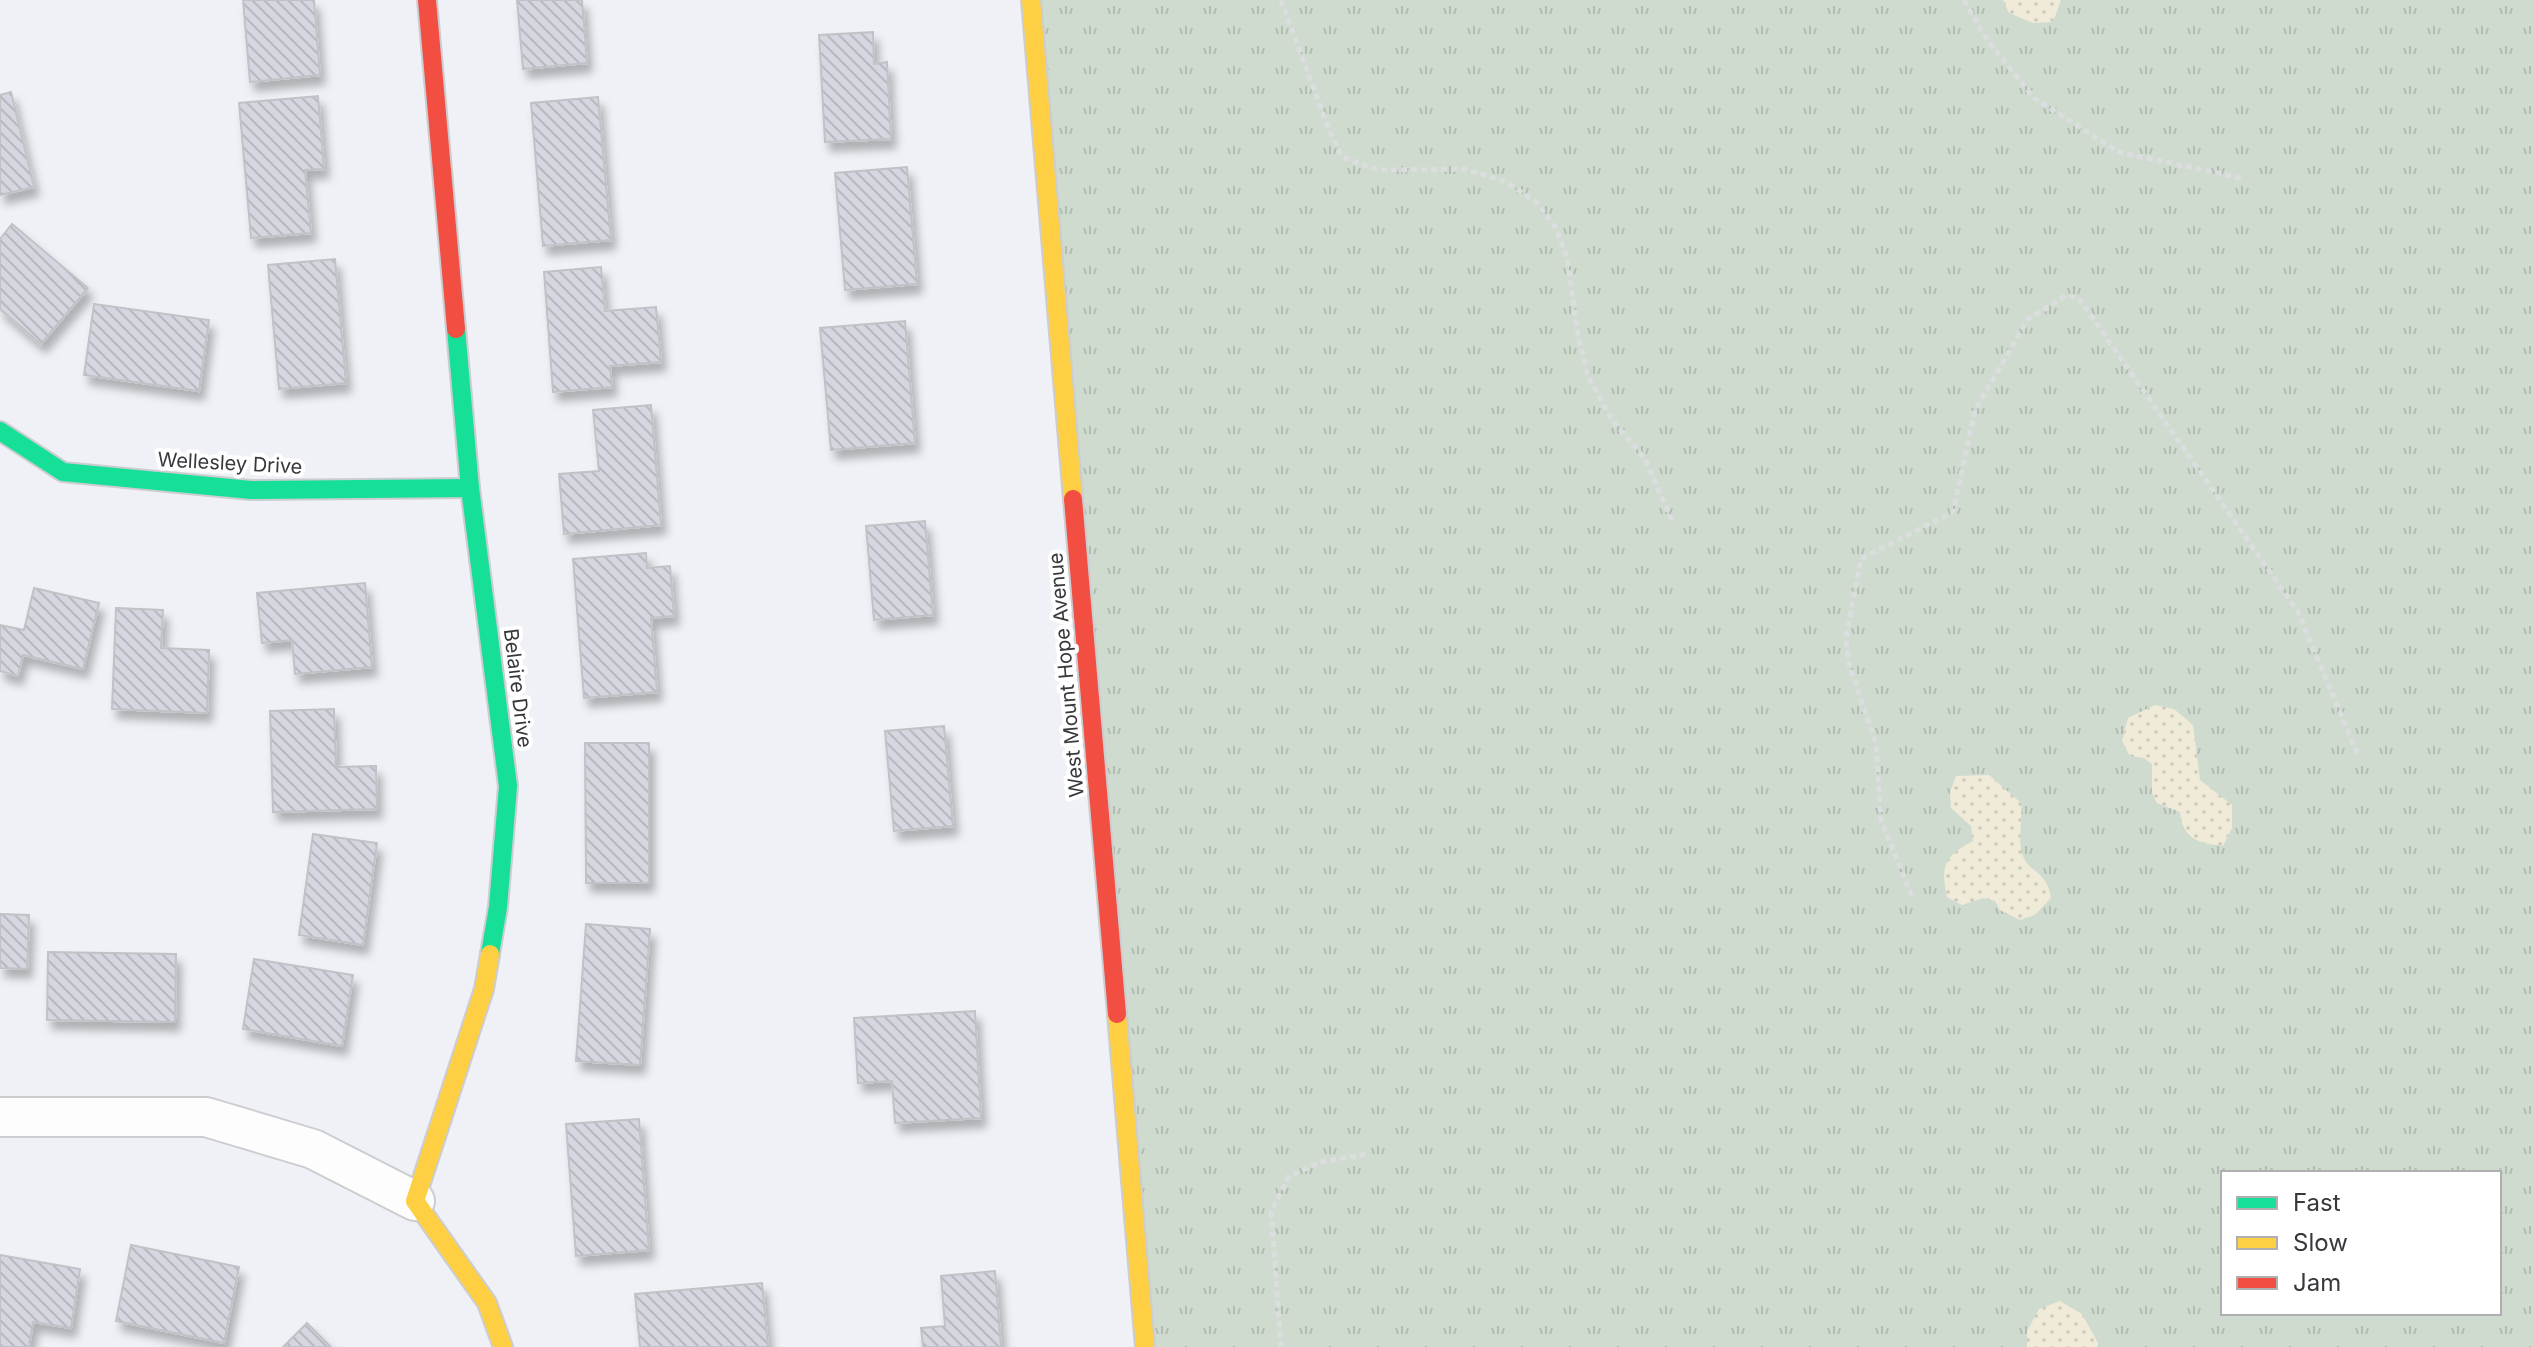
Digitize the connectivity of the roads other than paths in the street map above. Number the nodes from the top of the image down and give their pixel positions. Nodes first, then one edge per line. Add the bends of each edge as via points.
1 (427, 0) edge
2 (1031, 0) edge
3 (0, 431) edge
4 (470, 488) junction
5 (0, 1117) edge
6 (415, 1201) junction
7 (503, 1347) edge
8 (1145, 1347) edge

1 - 4 street, Belaire Drive
2 - 8 street, West Mount Hope Avenue
3 - 4 street, Wellesley Drive via 63,472 251,490
4 - 6 street, Belaire Drive via 508,786 498,907 484,989
5 - 6 street via 206,1117 313,1149
6 - 7 street via 487,1303

